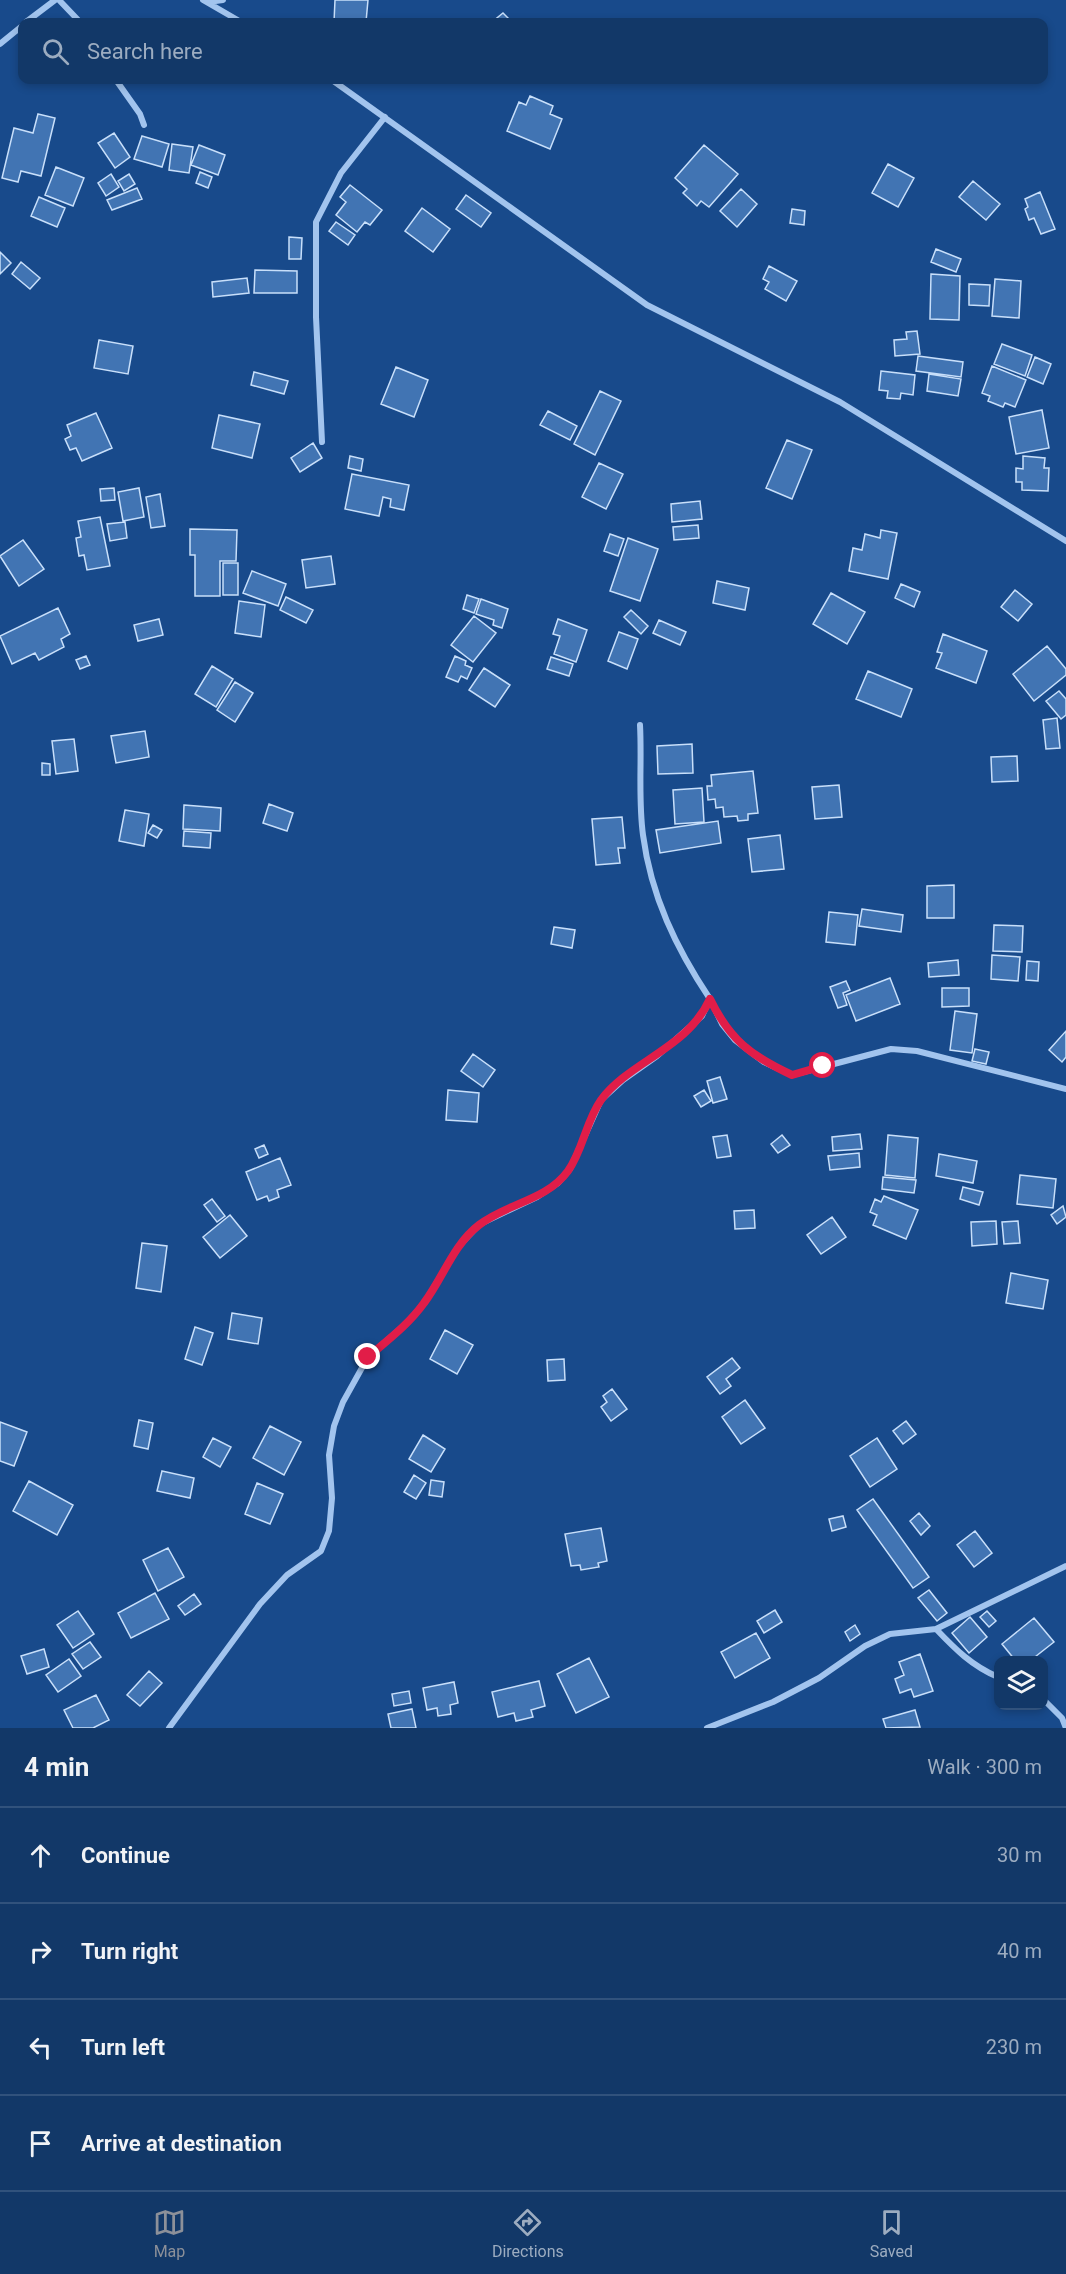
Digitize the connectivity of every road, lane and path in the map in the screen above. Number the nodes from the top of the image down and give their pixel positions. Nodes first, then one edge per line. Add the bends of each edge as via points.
1 (57, 0) edge
2 (223, 0) edge
3 (205, 1) edge
4 (32, 18) edge
5 (76, 18) edge
6 (234, 18) edge
7 (18, 29) edge
8 (0, 44) edge
9 (119, 84) edge
10 (338, 84) edge
11 (386, 117) junction
12 (144, 124) dead end
13 (322, 442) dead end
14 (1066, 541) edge
15 (640, 725) dead end
16 (710, 999) junction
17 (1066, 1089) edge
18 (1066, 1566) edge
19 (936, 1629) junction
20 (994, 1675) edge
21 (1048, 1704) edge
22 (169, 1728) edge
23 (707, 1728) edge
24 (1066, 1728) edge

1 - 4 street
1 - 5 street
2 - 3 street
3 - 6 street
7 - 8 street
9 - 12 street
10 - 11 street
11 - 13 street via 341,173 316,222
11 - 14 street via 646,305 840,402
15 - 16 street via 641,811 651,881 681,952
16 - 17 street via 735,1040 764,1062 792,1075 891,1049 917,1051
16 - 22 street via 702,1016 601,1100 570,1169 558,1183 480,1224 458,1247 425,1302 368,1357 334,1426 329,1455 329,1531 321,1551 287,1575 260,1604
18 - 19 street
19 - 20 street via 958,1653
19 - 23 street via 890,1634 774,1702
21 - 24 street

